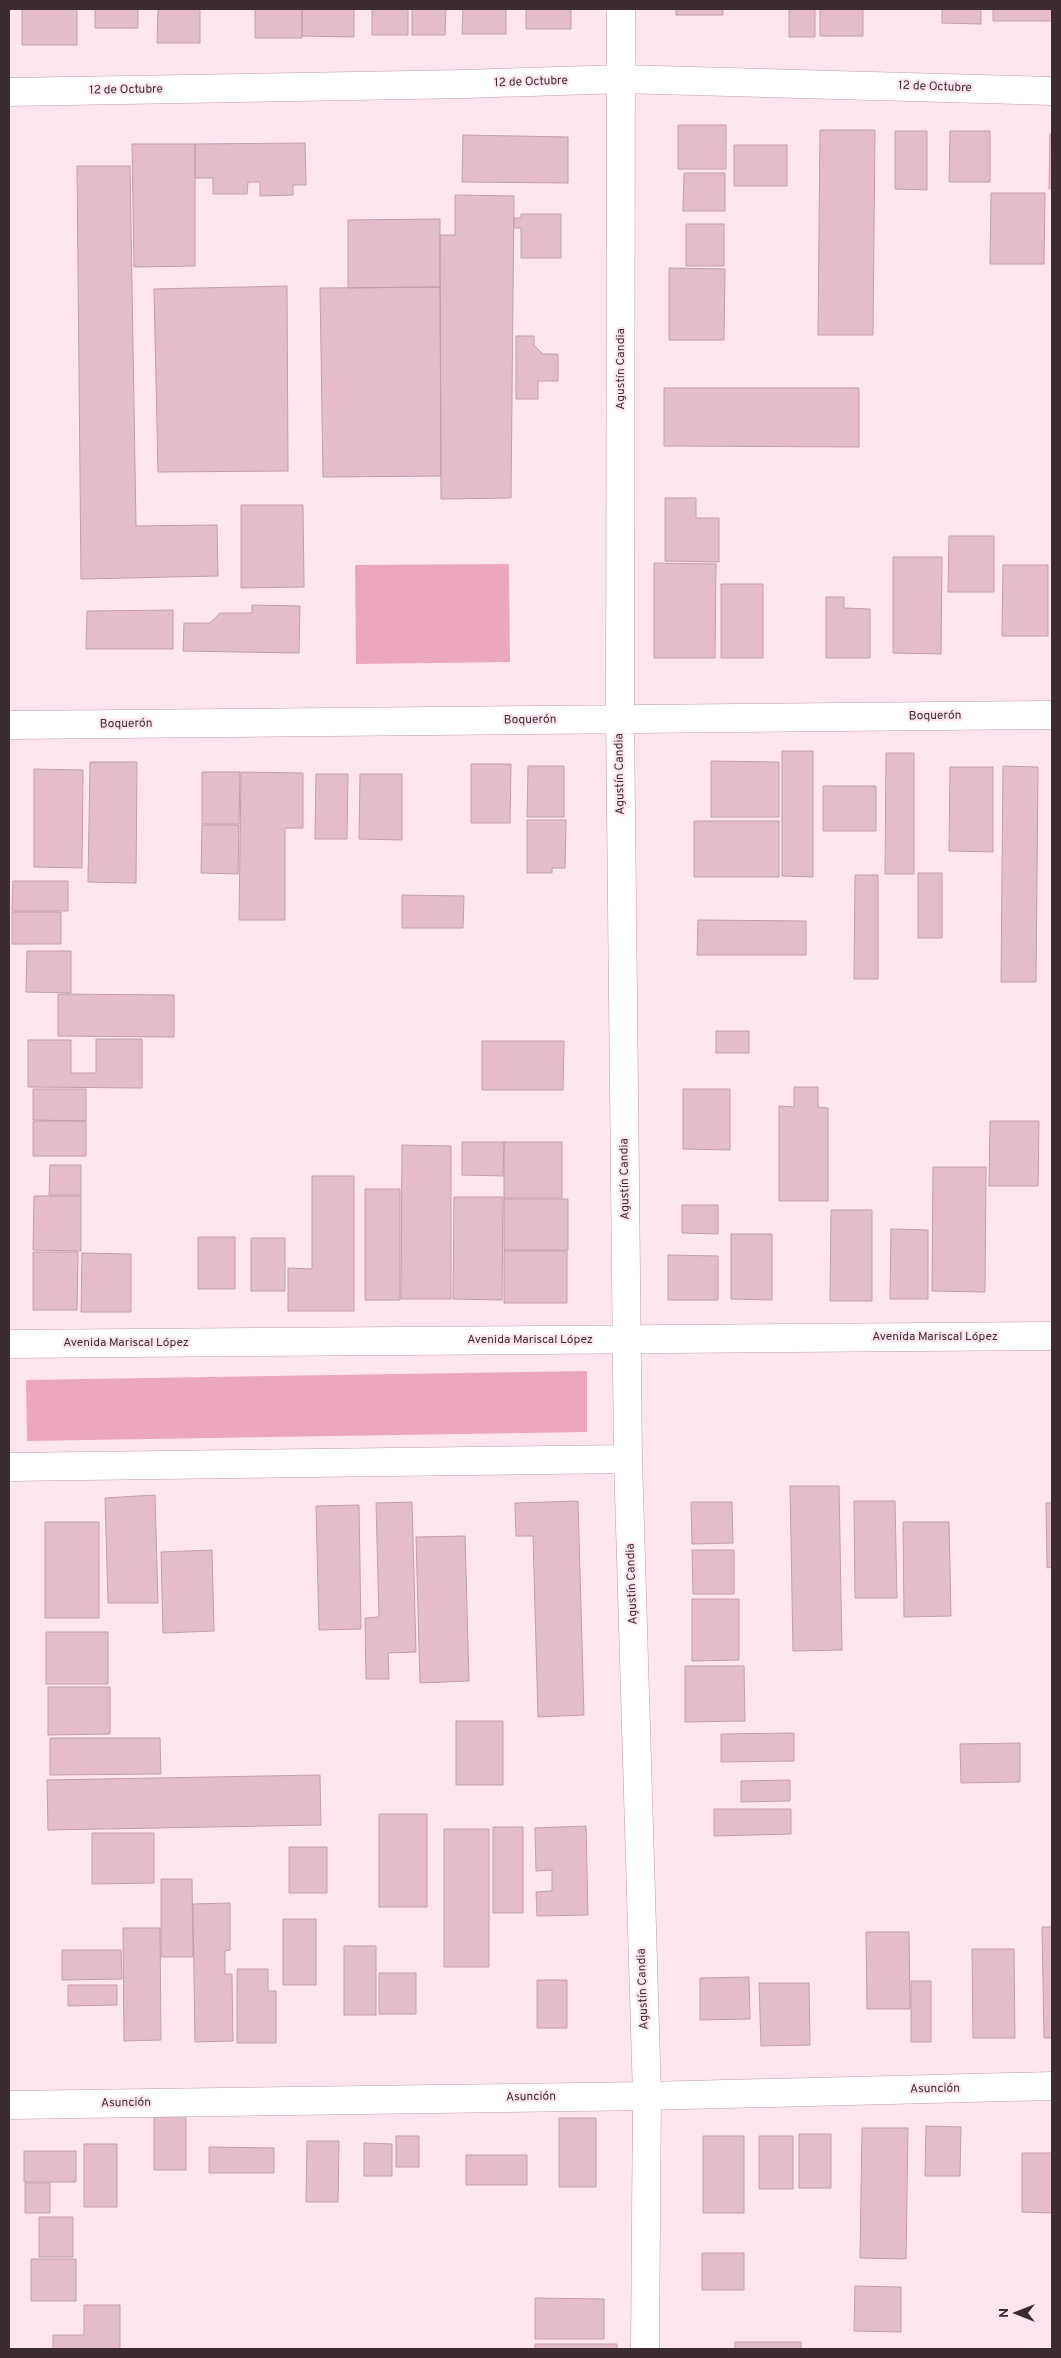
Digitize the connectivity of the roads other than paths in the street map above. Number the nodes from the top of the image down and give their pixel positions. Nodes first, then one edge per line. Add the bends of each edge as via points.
1 (621, 9) edge
2 (622, 78) junction
3 (1052, 91) edge
4 (9, 92) edge
5 (1052, 715) edge
6 (620, 719) junction
7 (9, 725) edge
8 (1052, 1336) edge
9 (627, 1339) junction
10 (9, 1344) edge
11 (628, 1459) junction
12 (9, 1466) edge
13 (1052, 2086) edge
14 (646, 2096) junction
15 (9, 2105) edge
16 (645, 2349) edge

1 - 2 street, Agustín Candia
2 - 3 street, 12 de Octubre
2 - 4 street, 12 de Octubre
2 - 6 street, Agustín Candia
5 - 6 street, Boquerón
6 - 7 street, Boquerón
6 - 9 street, Agustín Candia
8 - 9 street, Avenida Mariscal López
9 - 10 street, Avenida Mariscal López
9 - 11 street, Agustín Candia
11 - 12 street
11 - 14 street, Agustín Candia
13 - 14 street, Asunción
14 - 15 street, Asunción
14 - 16 street, Agustín Candia

